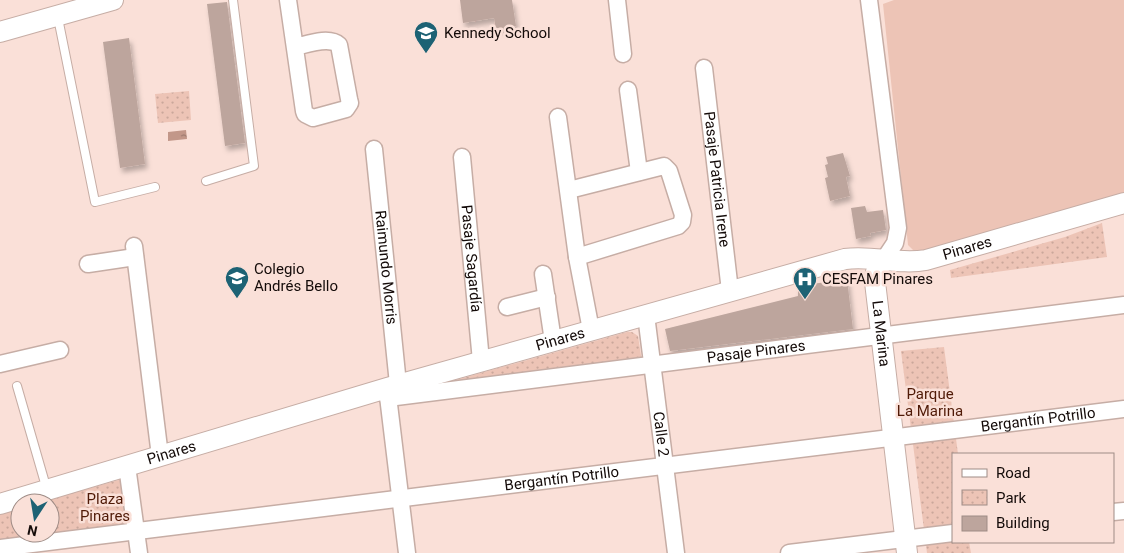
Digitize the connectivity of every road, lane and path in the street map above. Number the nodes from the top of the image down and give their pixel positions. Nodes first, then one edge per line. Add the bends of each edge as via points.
1 (233, 0) edge
2 (288, 0) edge
3 (617, 0) edge
4 (869, 0) edge
5 (104, 1) edge
6 (58, 16) junction
7 (0, 32) edge
8 (295, 47) junction
9 (623, 54) dead end
10 (704, 68) dead end
11 (628, 90) dead end
12 (558, 116) dead end
13 (374, 149) dead end
14 (462, 157) dead end
15 (639, 172) junction
16 (206, 181) dead end
17 (155, 187) dead end
18 (569, 190) junction
19 (1124, 203) edge
20 (577, 258) junction
21 (883, 261) junction
22 (88, 264) dead end
23 (543, 274) dead end
24 (730, 291) junction
25 (547, 297) junction
26 (1124, 306) edge
27 (507, 308) dead end
28 (646, 315) junction
29 (591, 330) junction
30 (882, 336) junction
31 (553, 341) junction
32 (60, 350) dead end
33 (481, 361) junction
34 (0, 364) edge
35 (653, 365) junction
36 (17, 386) dead end
37 (391, 390) junction
38 (1124, 409) edge
39 (894, 437) junction
40 (160, 456) junction
41 (127, 466) junction
42 (666, 466) junction
43 (47, 490) junction
44 (400, 498) junction
45 (0, 504) edge
46 (136, 531) junction
47 (952, 532) edge
48 (906, 546) edge
49 (0, 548) edge
50 (34, 548) edge
51 (139, 553) edge
52 (407, 553) edge
53 (676, 553) edge
54 (789, 553) edge

1 - 16 lane via 254,166
2 - 8 street
3 - 9 street
4 - 21 street, La Marina via 898,228 895,243
5 - 6 street
6 - 7 street
6 - 17 lane via 95,202
8 - 8 street via 305,114 313,118 346,109 350,103 339,45 330,40
10 - 24 street, Pasaje Patricia Irene
11 - 15 street
12 - 18 street
13 - 37 street, Raimundo Morris
14 - 33 street, Pasaje Sagardía
15 - 18 street
15 - 20 street via 661,166 668,168 682,222
18 - 20 street
19 - 21 street, Pinares via 931,259
20 - 29 street
21 - 24 street, Pinares via 845,259
21 - 30 street, La Marina via 877,269 875,282
22 - 40 street via 135,252
23 - 25 street
24 - 28 street, Pinares
25 - 27 street
25 - 31 street
26 - 30 street, Pasaje Pinares
28 - 29 street, Pinares
28 - 35 street, Calle 2
29 - 31 street, Pinares
30 - 35 street, Pasaje Pinares
30 - 39 street, La Marina
31 - 33 street, Pinares
32 - 34 street
33 - 37 street, Pinares
35 - 37 street, Pasaje Pinares
35 - 42 street, Calle 2
36 - 43 lane
37 - 40 street, Pinares
37 - 44 street, Raimundo Morris
38 - 39 street, Bergantín Potrillo
39 - 42 street, Bergantín Potrillo
39 - 48 street, La Marina
40 - 41 street, Pinares
41 - 43 street, Pinares
41 - 46 street
42 - 44 street, Bergantín Potrillo
42 - 53 street, Calle 2
43 - 45 street, Pinares
44 - 46 street, Bergantín Potrillo
44 - 52 street, Raimundo Morris
46 - 50 street, Bergantín Potrillo
46 - 51 street
47 - 48 street
48 - 54 street
49 - 50 street, Bergantín Potrillo

